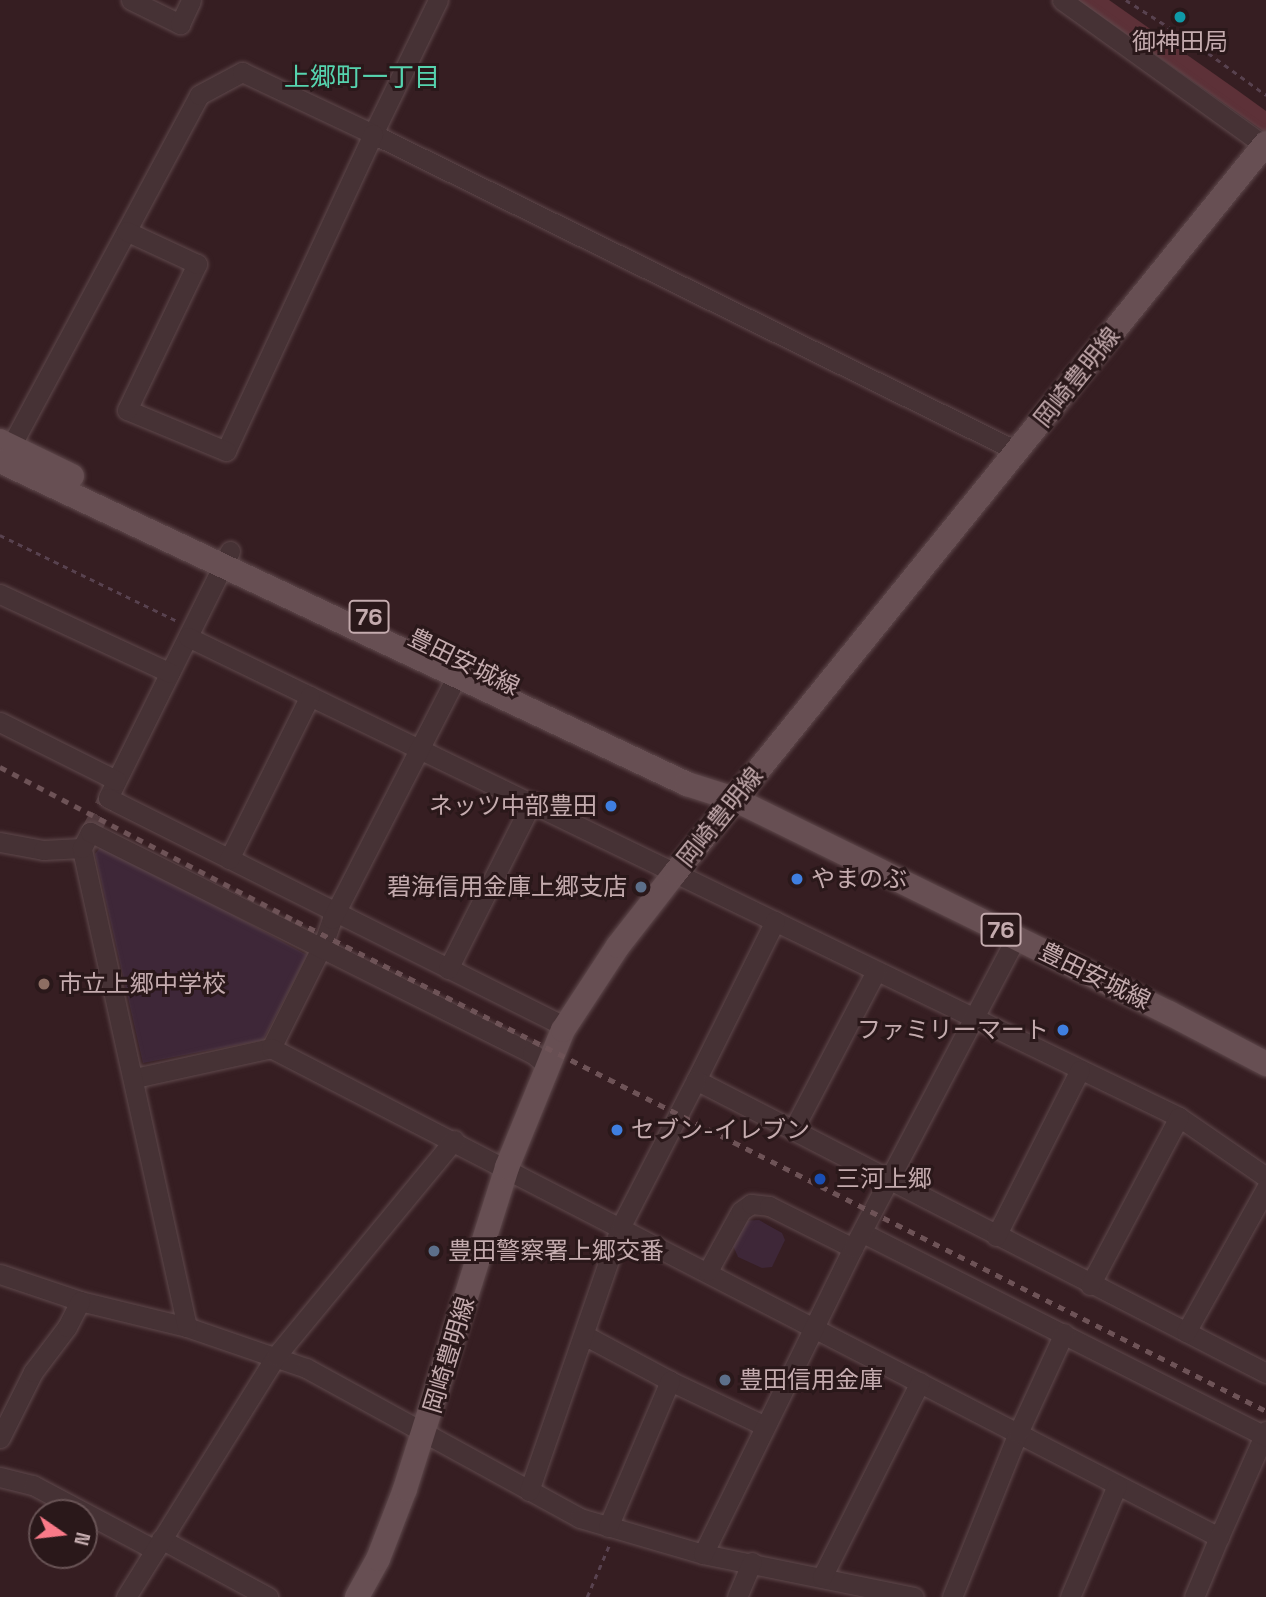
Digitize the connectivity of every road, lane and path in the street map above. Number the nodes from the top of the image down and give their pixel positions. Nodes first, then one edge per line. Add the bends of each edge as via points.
1 (131, 0) edge
2 (191, 0) edge
3 (438, 0) edge
4 (1062, 0) edge
5 (1126, 0) edge
6 (1266, 94) edge
7 (373, 134) junction
8 (1265, 144) edge
9 (126, 231) junction
10 (4, 449) edge
11 (1017, 451) junction
12 (0, 535) edge
13 (227, 558) junction
14 (0, 594) edge
15 (190, 633) junction
16 (461, 670) junction
17 (170, 673) junction
18 (310, 696) junction
19 (0, 722) edge
20 (419, 747) junction
21 (116, 780) junction
22 (734, 799) junction
23 (532, 803) junction
24 (0, 842) edge
25 (82, 848) junction
26 (229, 859) junction
27 (675, 873) junction
28 (337, 913) junction
29 (775, 921) junction
30 (1016, 937) junction
31 (321, 949) junction
32 (448, 969) junction
33 (877, 971) junction
34 (974, 1018) junction
35 (566, 1027) junction
36 (271, 1048) junction
37 (1266, 1064) edge
38 (548, 1066) junction
39 (1080, 1070) junction
40 (135, 1078) junction
41 (696, 1080) junction
42 (1179, 1117) junction
43 (793, 1130) junction
44 (454, 1140) junction
45 (508, 1167) junction
46 (1266, 1177) edge
47 (890, 1181) junction
48 (1266, 1188) edge
49 (621, 1226) junction
50 (996, 1236) junction
51 (858, 1241) junction
52 (708, 1271) junction
53 (0, 1274) edge
54 (1090, 1285) junction
55 (80, 1301) junction
56 (187, 1327) junction
57 (815, 1327) junction
58 (1186, 1332) junction
59 (1064, 1333) junction
60 (584, 1335) junction
61 (276, 1356) junction
62 (1266, 1373) edge
63 (670, 1381) junction
64 (920, 1382) junction
65 (765, 1426) junction
66 (1018, 1433) junction
67 (424, 1434) junction
68 (1265, 1435) edge
69 (0, 1438) edge
70 (0, 1477) edge
71 (1124, 1488) junction
72 (529, 1491) junction
73 (608, 1527) junction
74 (1219, 1537) junction
75 (159, 1544) junction
76 (703, 1554) junction
77 (752, 1562) junction
78 (822, 1577) junction
79 (126, 1597) edge
80 (268, 1597) edge
81 (357, 1597) edge
82 (587, 1597) edge
83 (737, 1597) edge
84 (914, 1597) edge
85 (952, 1597) edge
86 (1070, 1597) edge
87 (1194, 1597) edge

1 - 2 street via 180,24
3 - 7 street
4 - 8 street
5 - 6 path
7 - 9 street via 242,72 198,94
7 - 9 street via 226,451 127,410 197,264
7 - 11 street
8 - 11 main road, 岡崎豊明線
9 - 10 street
10 - 13 main road, 豊田安城線 / 76
11 - 22 main road, 岡崎豊明線
12 - 15 path
13 - 15 street
13 - 16 main road, 豊田安城線 / 76
14 - 17 street
15 - 17 street
15 - 18 street
16 - 20 street
16 - 22 main road, 豊田安城線 / 76 via 697,774
17 - 21 street
18 - 20 street
18 - 26 street
19 - 21 street
20 - 23 street
20 - 28 street
21 - 26 street via 108,798
22 - 27 main road, 岡崎豊明線
22 - 30 main road, 豊田安城線 / 76
23 - 27 street
23 - 32 street
24 - 25 street via 43,850
25 - 31 street via 90,832
25 - 40 street
26 - 28 street
27 - 29 street
27 - 35 main road, 岡崎豊明線 via 618,946
28 - 31 street
28 - 32 street
29 - 33 street
29 - 41 street
30 - 34 street
30 - 37 main road, 豊田安城線 / 76
31 - 36 street
31 - 38 street via 532,1053
32 - 35 street
33 - 34 street
33 - 43 street
34 - 39 street
34 - 47 street
35 - 38 main road, 岡崎豊明線
36 - 40 street
36 - 44 street
38 - 45 main road, 岡崎豊明線
39 - 42 street
39 - 50 street
40 - 56 street
41 - 43 street
41 - 49 street
42 - 46 street
42 - 54 street
43 - 47 street
44 - 45 street
44 - 61 street
45 - 49 street
45 - 67 main road, 岡崎豊明線
47 - 50 street
47 - 51 street
48 - 58 street
49 - 52 street
49 - 60 street
50 - 54 street
51 - 52 street via 769,1206 751,1204 741,1211
51 - 57 street
51 - 59 street
52 - 57 street
53 - 55 street
54 - 58 street
55 - 56 street
55 - 69 street via 67,1327 33,1372
56 - 61 street
57 - 64 street
57 - 65 street
58 - 62 street
59 - 66 street
59 - 68 street
60 - 63 street
60 - 72 street
61 - 67 street
61 - 75 street
63 - 65 street
63 - 73 street
64 - 66 street
64 - 78 street
65 - 76 street
66 - 71 street
66 - 85 street
67 - 72 street
67 - 81 main road, 岡崎豊明線 via 378,1559
68 - 74 street
70 - 75 street via 33,1485
71 - 74 street
71 - 86 street
72 - 73 street
73 - 76 street
73 - 82 path via 612,1538
74 - 87 street
75 - 79 street
75 - 80 street
76 - 77 street
77 - 78 street
77 - 83 street
78 - 84 street

